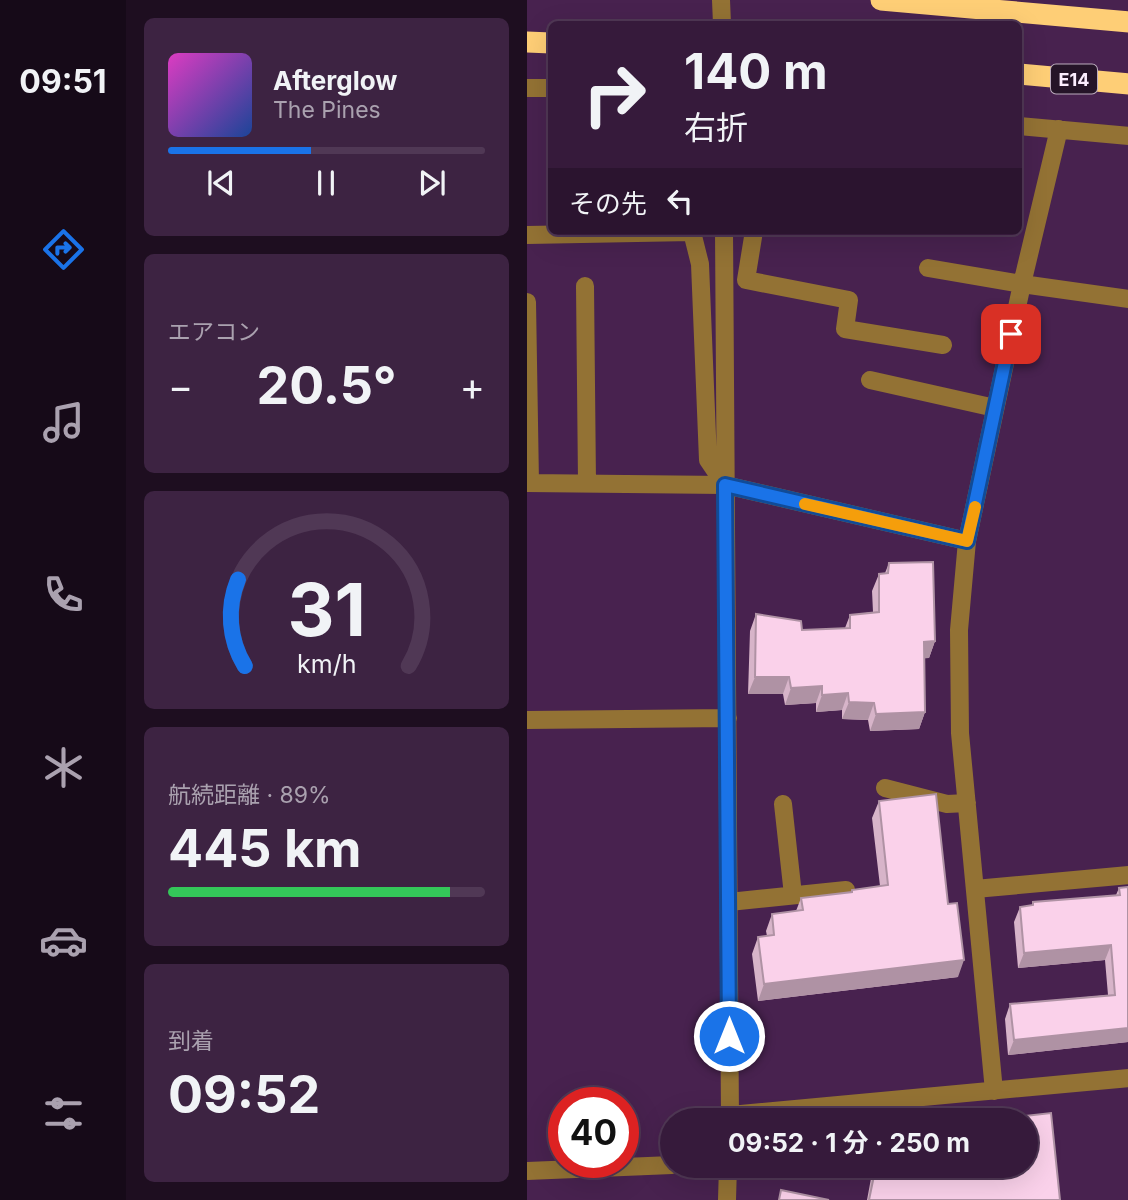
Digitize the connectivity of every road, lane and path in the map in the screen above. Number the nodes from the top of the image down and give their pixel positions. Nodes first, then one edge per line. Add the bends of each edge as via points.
1 (721, 0) edge
2 (881, 0) edge
3 (722, 21) edge
4 (1128, 22) edge
5 (527, 42) edge
6 (548, 43) edge
7 (1022, 74) edge
8 (1128, 84) edge
9 (527, 88) edge
10 (548, 88) edge
11 (1022, 125) edge
12 (1059, 129) junction
13 (1128, 136) edge
14 (527, 235) edge
15 (548, 235) edge
16 (693, 235) edge
17 (724, 235) edge
18 (753, 235) edge
19 (928, 268) dead end
20 (1022, 284) junction
21 (585, 286) dead end
22 (1128, 299) edge
23 (527, 302) edge
24 (943, 345) dead end
25 (870, 380) dead end
26 (995, 408) junction
27 (529, 483) edge
28 (587, 483) junction
29 (725, 485) junction
30 (967, 541) junction
31 (728, 718) junction
32 (527, 720) edge
33 (885, 788) dead end
34 (967, 803) junction
35 (783, 804) dead end
36 (1128, 875) edge
37 (975, 888) junction
38 (846, 890) edge
39 (793, 895) junction
40 (729, 902) junction
41 (1128, 1078) edge
42 (994, 1091) junction
43 (730, 1108) edge
44 (828, 1108) edge
45 (660, 1165) edge
46 (527, 1171) edge
47 (728, 1178) edge
48 (728, 1200) edge

1 - 3 street
2 - 4 highway
5 - 6 highway
7 - 8 highway, E14
9 - 10 street
11 - 12 street
12 - 13 street
12 - 20 street
14 - 15 street
16 - 29 street via 700,264 708,460
17 - 29 street
18 - 24 street via 746,280 849,300 845,329
19 - 20 street
20 - 22 street
20 - 26 street
21 - 28 street
23 - 27 street
25 - 26 street
26 - 30 street
27 - 28 street
28 - 29 street
29 - 30 street
29 - 31 street
30 - 34 street via 959,630 960,733
31 - 32 street
31 - 40 street
33 - 34 street via 946,804
34 - 37 street
35 - 39 street
36 - 37 street
37 - 42 street
38 - 39 street
39 - 40 street
40 - 43 street
41 - 42 street
42 - 44 street
45 - 46 street
47 - 48 street

